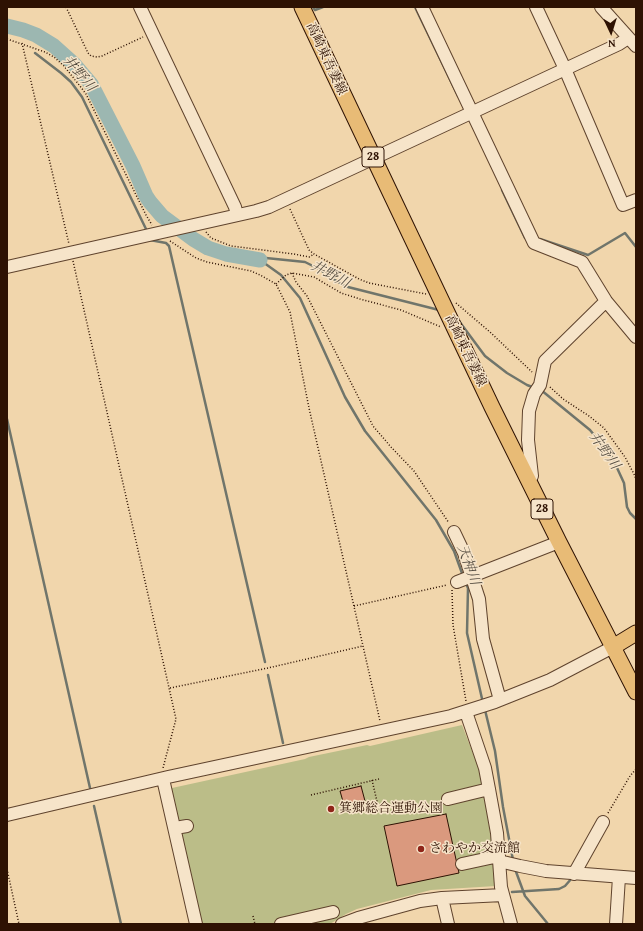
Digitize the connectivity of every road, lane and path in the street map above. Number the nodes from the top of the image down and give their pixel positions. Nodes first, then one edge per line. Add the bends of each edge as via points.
1 (66, 7) edge
2 (140, 7) edge
3 (302, 7) edge
4 (422, 7) edge
5 (536, 7) edge
6 (602, 7) edge
7 (152, 32) junction
8 (7, 38) edge
9 (632, 42) edge
10 (22, 43) junction
11 (565, 69) junction
12 (472, 112) junction
13 (373, 158) junction
14 (286, 200) junction
15 (636, 200) edge
16 (237, 216) junction
17 (193, 225) junction
18 (165, 232) junction
19 (71, 253) junction
20 (314, 254) junction
21 (7, 267) edge
22 (292, 273) junction
23 (276, 284) junction
24 (425, 294) dead end
25 (606, 301) junction
26 (466, 310) dead end
27 (436, 324) dead end
28 (636, 336) edge
29 (539, 387) junction
30 (528, 481) junction
31 (636, 482) edge
32 (454, 532) joint
33 (559, 542) junction
34 (465, 578) junction
35 (354, 606) junction
36 (636, 633) edge
37 (363, 646) junction
38 (612, 647) junction
39 (170, 688) junction
40 (636, 692) edge
41 (498, 701) junction
42 (469, 711) junction
43 (382, 731) junction
44 (636, 770) edge
45 (163, 779) junction
46 (379, 779) dead end
47 (372, 780) junction
48 (489, 789) junction
49 (311, 795) dead end
50 (448, 799) dead end
51 (383, 809) dead end
52 (7, 816) edge
53 (603, 822) joint
54 (502, 860) junction
55 (462, 864) dead end
56 (7, 869) edge
57 (574, 874) junction
58 (619, 877) junction
59 (636, 878) edge
60 (503, 895) junction
61 (442, 898) junction
62 (333, 912) dead end
63 (253, 916) dead end
64 (19, 924) edge
65 (196, 924) edge
66 (255, 924) edge
67 (281, 924) edge
68 (342, 924) edge
69 (448, 924) edge
70 (511, 924) edge
71 (616, 924) edge

1 - 7 path via 91,56 102,56
2 - 7 street
3 - 13 main road, 高崎東吾妻線 / 28
4 - 12 street
5 - 11 street
6 - 9 street
7 - 16 street
8 - 10 path
9 - 11 street via 619,44
10 - 18 path via 54,57 80,86 146,215 153,226
10 - 19 path
11 - 12 street
11 - 15 street via 623,205
12 - 13 street
12 - 25 street via 534,243 582,262
13 - 14 street
13 - 30 main road, 高崎東吾妻線 / 28
14 - 16 street
14 - 20 path via 309,250
16 - 17 street
17 - 18 street
17 - 20 path via 211,238 231,246 309,257
18 - 19 street
18 - 23 path via 173,244 196,258 251,271
19 - 21 street
19 - 39 path
20 - 24 path via 369,283
22 - 23 path
22 - 27 path via 314,277 341,293 401,310
22 - 32 path via 307,296 373,426 414,471
23 - 35 path via 290,312
25 - 28 street
25 - 29 street via 545,361
26 - 29 path
29 - 30 street via 529,411 527,431 532,476
29 - 31 path via 563,398 604,428 625,457
30 - 33 main road, 高崎東吾妻線 / 28
32 - 34 street via 464,553
33 - 34 street
33 - 38 main road, 高崎東吾妻線 / 28
34 - 41 street via 479,599 483,639
35 - 37 path
35 - 42 path via 452,584 453,625
36 - 38 main road
37 - 39 path
37 - 43 path
38 - 40 main road, 高崎東吾妻線 / 28
38 - 41 street via 550,680
39 - 45 path via 176,719
41 - 42 street
42 - 43 street
42 - 48 street
43 - 45 street
44 - 53 path
45 - 52 street
45 - 65 street via 180,827
46 - 47 path
47 - 49 path
47 - 51 path via 379,810
48 - 50 street
48 - 54 street
53 - 57 street
54 - 55 street
54 - 57 street via 520,866
54 - 60 street
56 - 64 path
57 - 58 street
58 - 59 street
58 - 71 street
60 - 61 street
60 - 70 street
61 - 68 street via 420,901
61 - 69 street
62 - 67 street
63 - 66 path

